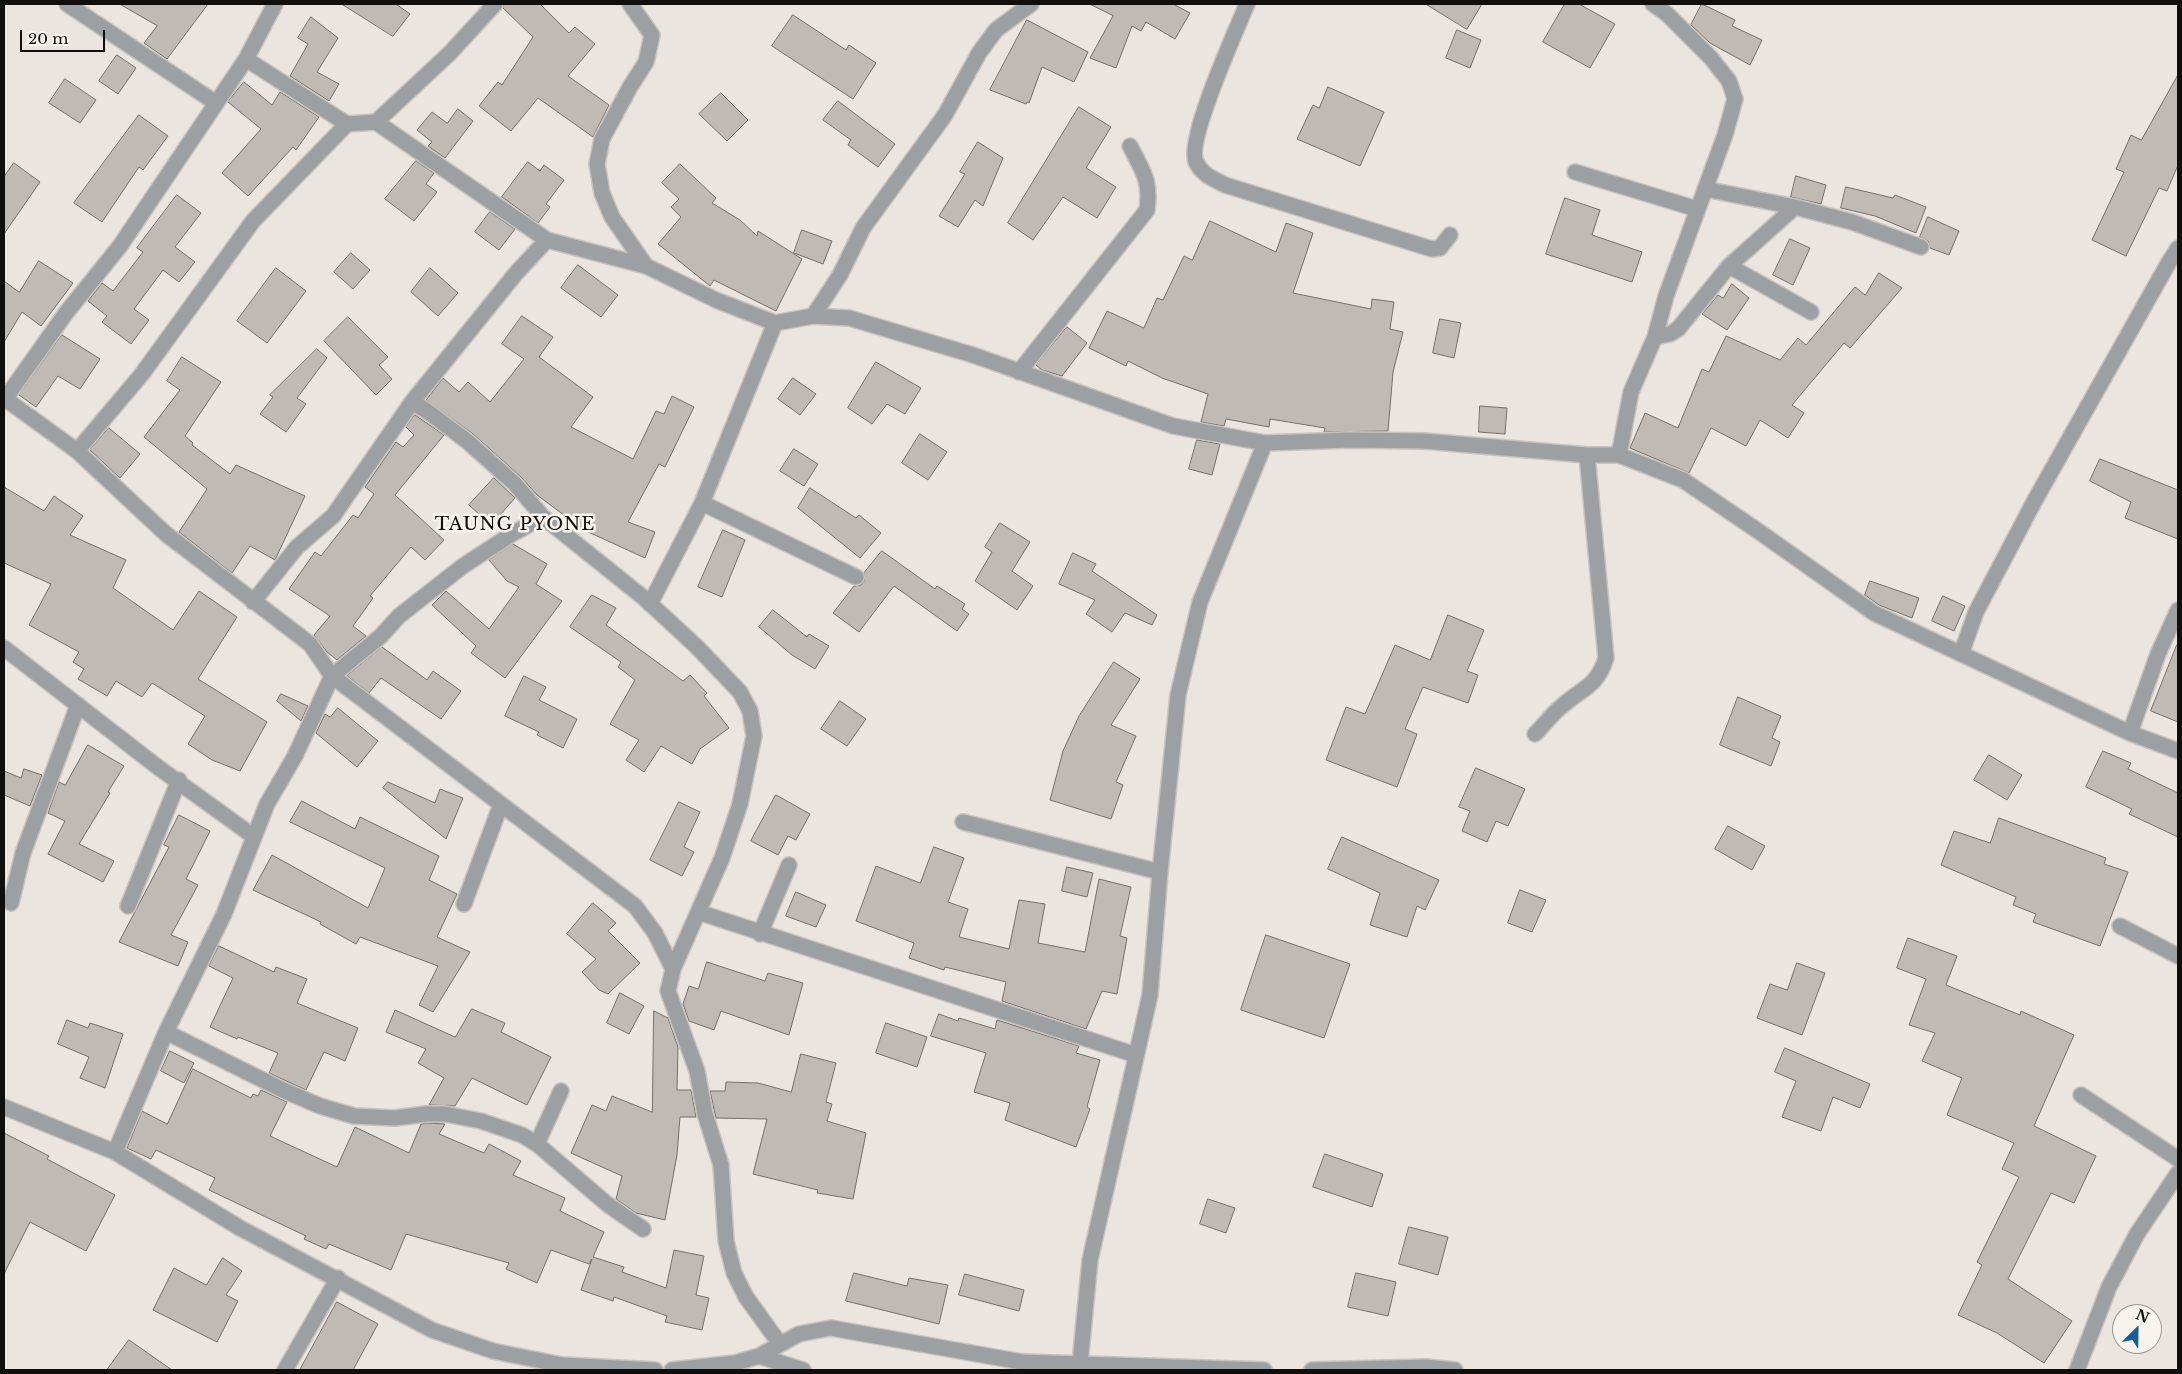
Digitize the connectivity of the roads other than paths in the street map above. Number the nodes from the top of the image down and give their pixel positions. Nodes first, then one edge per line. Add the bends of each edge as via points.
1 (67, 4) edge
2 (275, 4) edge
3 (495, 4) edge
4 (630, 4) edge
5 (1031, 4) edge
6 (1247, 4) edge
7 (1653, 4) edge
8 (246, 59) junction
9 (216, 103) junction
10 (376, 122) junction
11 (347, 124) junction
12 (1130, 146) dead end
13 (1575, 172) dead end
14 (1705, 189) junction
15 (1795, 207) junction
16 (1697, 209) junction
17 (1450, 236) dead end
18 (547, 240) junction
19 (1921, 248) dead end
20 (2178, 248) edge
21 (646, 266) junction
22 (1729, 266) junction
23 (1811, 312) dead end
24 (813, 316) junction
25 (775, 324) junction
26 (1655, 337) junction
27 (1019, 372) junction
28 (4, 399) edge
29 (412, 402) junction
30 (1265, 443) junction
31 (77, 451) junction
32 (1587, 455) junction
33 (1619, 455) junction
34 (702, 503) junction
35 (543, 517) junction
36 (856, 576) dead end
37 (253, 602) junction
38 (650, 604) junction
39 (2178, 610) edge
40 (4, 648) edge
41 (1961, 654) junction
42 (332, 676) junction
43 (78, 705) junction
44 (2130, 733) junction
45 (1535, 734) dead end
46 (2178, 751) edge
47 (178, 780) junction
48 (501, 804) junction
49 (963, 822) dead end
50 (253, 836) junction
51 (789, 865) dead end
52 (1160, 872) junction
53 (11, 903) dead end
54 (464, 904) dead end
55 (128, 906) dead end
56 (698, 912) junction
57 (2120, 926) dead end
58 (760, 934) junction
59 (2178, 956) edge
60 (673, 969) junction
61 (166, 1032) junction
62 (1136, 1055) junction
63 (561, 1091) dead end
64 (2081, 1095) dead end
65 (4, 1107) edge
66 (537, 1144) junction
67 (115, 1152) junction
68 (2178, 1159) edge
69 (2178, 1173) edge
70 (642, 1229) dead end
71 (338, 1278) junction
72 (780, 1344) junction
73 (759, 1356) junction
74 (1080, 1363) junction
75 (1021, 1366) edge
76 (734, 1367) edge
77 (285, 1370) edge
78 (655, 1370) edge
79 (672, 1370) edge
80 (803, 1370) edge
81 (1264, 1370) edge
82 (1312, 1370) edge
83 (1455, 1370) edge
84 (2077, 1370) edge

1 - 9 street
2 - 8 street
3 - 10 street via 450,53
4 - 21 street via 652,36 646,62 602,139 597,164 602,194 612,217
5 - 24 street via 996,30 979,53 945,115 863,228 840,274
6 - 17 street via 1200,122 1195,161 1204,174 1225,185 1432,249 1440,248
7 - 14 street via 1711,58 1729,81 1735,98
8 - 9 street
8 - 11 street
9 - 28 street via 120,246 66,313
10 - 11 street
10 - 18 street
11 - 31 street via 253,221 142,374
12 - 27 street via 1146,177 1149,191 1147,210
13 - 16 street
14 - 15 street
14 - 16 street
15 - 19 street via 1852,222
15 - 22 street
16 - 26 street
18 - 21 street
18 - 29 street via 517,272
20 - 41 street via 2035,500 1976,612
21 - 25 street
22 - 23 street
22 - 26 street via 1678,329
24 - 25 street
24 - 27 street via 849,318
25 - 34 street
26 - 33 street via 1631,392
27 - 30 street via 1173,426
28 - 31 street
29 - 35 street via 467,440 515,484
29 - 37 street via 333,516 296,547
30 - 32 street via 1424,441
30 - 52 street via 1200,602 1178,695
31 - 37 street via 166,534
32 - 33 street
32 - 45 street via 1606,658 1597,679 1562,705
33 - 41 street via 1683,480 1874,613
34 - 36 street
34 - 38 street
35 - 38 street
35 - 42 street via 462,566 399,616 381,636
37 - 42 street via 310,644
38 - 56 street via 740,692 750,711 754,736 740,804 722,858
39 - 44 street via 2158,654
40 - 43 street
41 - 44 street
42 - 48 street
42 - 50 street
43 - 47 street
43 - 53 street via 23,853
44 - 46 street
47 - 50 street
47 - 55 street
48 - 54 street
48 - 60 street via 634,906 655,933
49 - 52 street
50 - 61 street via 224,914
51 - 58 street
52 - 62 street via 1150,995
56 - 58 street
56 - 60 street
57 - 59 street
58 - 62 street
60 - 72 street via 668,990 697,1071 705,1114 721,1165 726,1241 734,1273 746,1297
61 - 66 street via 320,1106 354,1116 395,1118 445,1114 481,1121 522,1135
61 - 67 street
62 - 74 street via 1090,1260
63 - 66 street
64 - 68 street
65 - 67 street
66 - 70 street via 607,1204
67 - 71 street via 240,1228
69 - 84 street via 2137,1234 2109,1287
71 - 77 street
71 - 78 street via 432,1330 493,1352 562,1365
72 - 73 street
72 - 75 street via 799,1334 830,1328
73 - 76 street
73 - 80 street
74 - 75 street
74 - 81 street
76 - 79 street
82 - 83 street via 1426,1367

